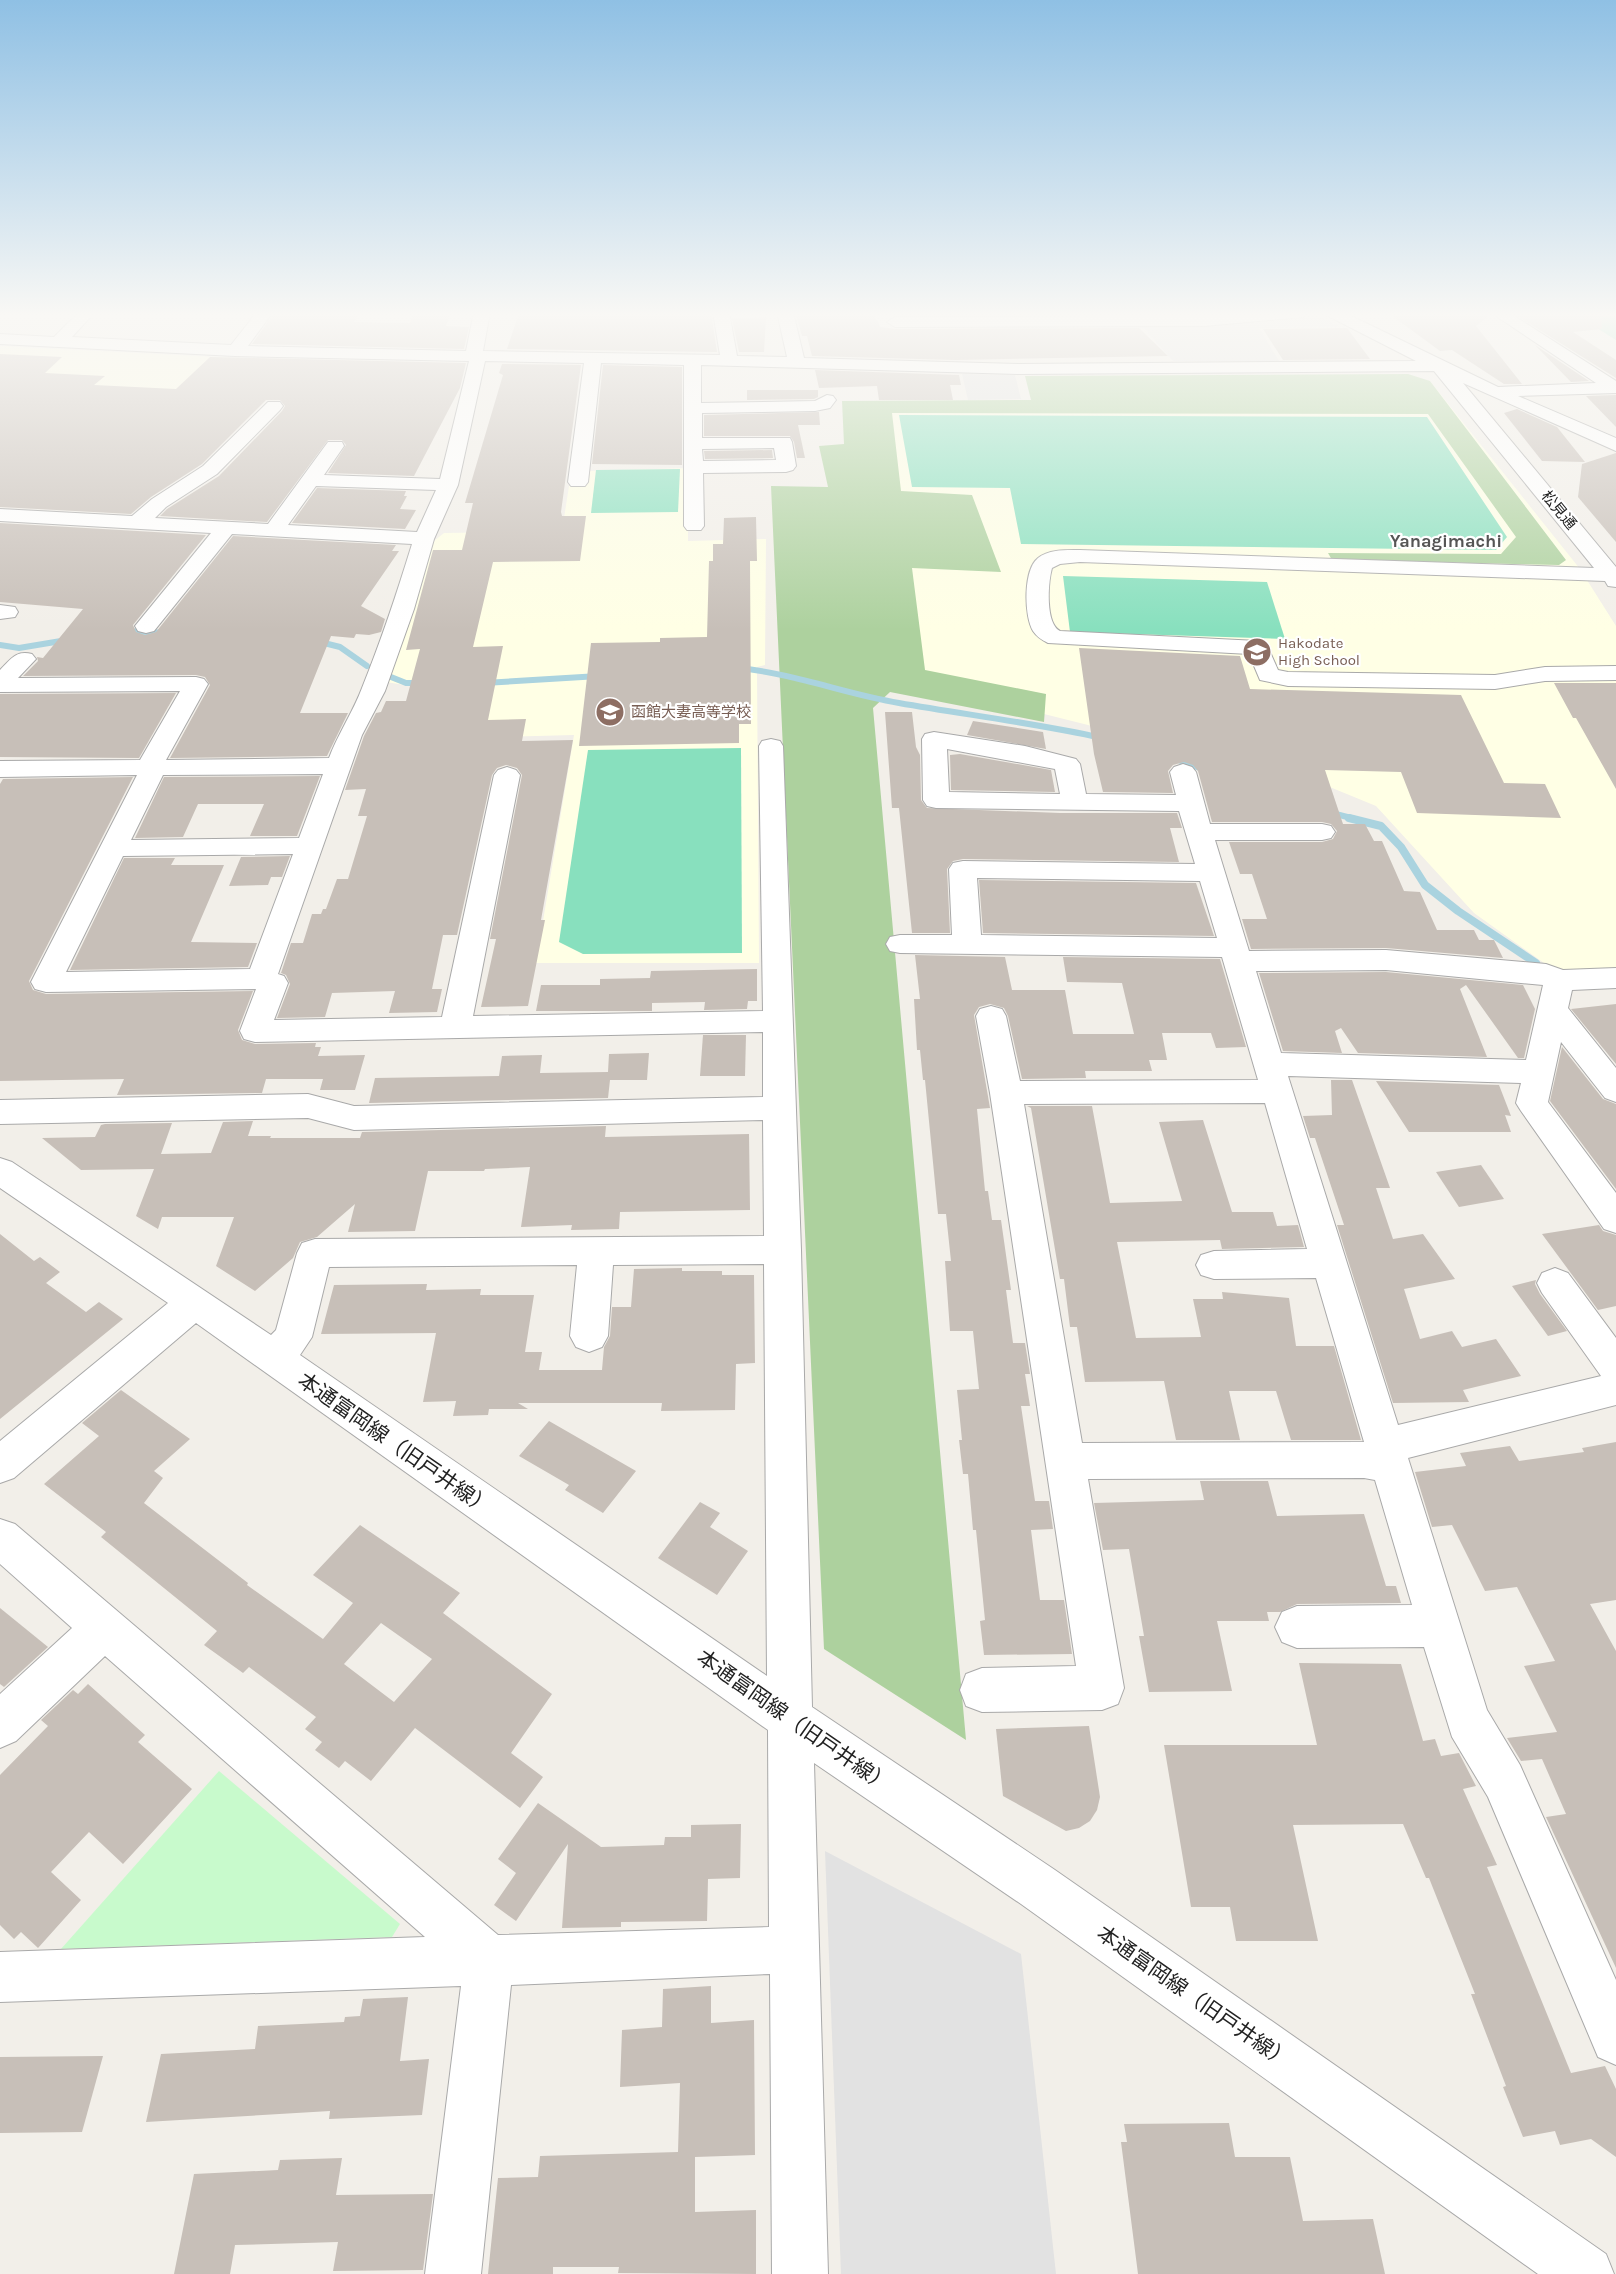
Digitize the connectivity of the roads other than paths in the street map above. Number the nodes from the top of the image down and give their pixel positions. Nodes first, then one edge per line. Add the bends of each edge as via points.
1 (262, 418) edge
2 (462, 418) edge
3 (586, 418) edge
4 (693, 418) edge
5 (770, 418) edge
6 (1483, 418) edge
7 (1554, 418) edge
8 (766, 443) junction
9 (693, 444) junction
10 (1616, 445) edge
11 (335, 446) dead end
12 (694, 467) junction
13 (310, 480) junction
14 (578, 482) dead end
15 (448, 484) junction
16 (0, 515) edge
17 (137, 523) junction
18 (694, 526) dead end
19 (226, 528) junction
20 (274, 530) junction
21 (424, 539) junction
22 (1614, 577) edge
23 (146, 626) dead end
24 (24, 659) dead end
25 (1616, 673) edge
26 (0, 684) edge
27 (771, 746) dead end
28 (338, 766) junction
29 (152, 767) junction
30 (0, 769) edge
31 (1183, 772) dead end
32 (507, 775) dead end
33 (1075, 801) junction
34 (1190, 803) junction
35 (1198, 832) junction
36 (1322, 832) dead end
37 (309, 846) junction
38 (113, 848) junction
39 (1211, 873) junction
40 (900, 944) dead end
41 (967, 944) junction
42 (1236, 955) junction
43 (1616, 978) edge
44 (261, 979) junction
45 (1556, 995) junction
46 (991, 1016) dead end
47 (778, 1021) junction
48 (455, 1028) junction
49 (1538, 1072) junction
50 (1273, 1078) junction
51 (1616, 1090) edge
52 (1006, 1093) junction
53 (779, 1108) junction
54 (0, 1112) edge
55 (0, 1171) edge
56 (1616, 1219) edge
57 (783, 1250) junction
58 (596, 1251) junction
59 (1328, 1263) junction
60 (1214, 1265) dead end
61 (1555, 1283) dead end
62 (195, 1302) junction
63 (589, 1336) dead end
64 (273, 1358) junction
65 (1616, 1367) edge
66 (1616, 1389) edge
67 (1387, 1460) junction
68 (1066, 1461) junction
69 (0, 1465) edge
70 (0, 1538) edge
71 (1439, 1626) junction
72 (105, 1627) junction
73 (1297, 1627) dead end
74 (982, 1690) dead end
75 (790, 1719) junction
76 (0, 1725) edge
77 (766, 1951) dead end
78 (489, 1960) junction
79 (0, 1977) edge
80 (1616, 2039) edge
81 (453, 2274) edge
82 (800, 2274) edge
83 (1586, 2274) edge

1 - 17 street via 210,470 159,503
2 - 15 street
3 - 14 street
4 - 9 street
5 - 8 street via 763,428
6 - 22 street, 松見通
7 - 10 street
8 - 9 street
8 - 12 street via 783,442 786,466
9 - 12 street
11 - 13 street
12 - 18 street
13 - 15 street
13 - 20 street
15 - 21 street
16 - 17 street
17 - 19 street
19 - 20 street
19 - 23 street
20 - 21 street
21 - 28 street via 373,691
22 - 25 street via 1080,556 1056,558 1044,564 1038,576 1041,623 1045,632 1056,638 1258,648 1268,675 1288,679 1495,682 1545,674
24 - 26 street
26 - 29 street via 196,684
27 - 47 street
28 - 29 street
28 - 37 street
29 - 30 street
29 - 38 street
31 - 34 street
32 - 48 street
33 - 33 street via 936,800 934,739 1067,764
33 - 34 street
34 - 35 street
35 - 36 street
35 - 39 street
37 - 38 street
37 - 44 street
38 - 44 street via 46,982
39 - 41 street via 963,869
39 - 42 street
40 - 41 street
41 - 42 street
42 - 45 street via 1386,960 1546,974
42 - 50 street
43 - 45 street
44 - 48 street via 273,983 255,1031
45 - 49 street
45 - 51 street
46 - 52 street
47 - 48 street
47 - 53 street
49 - 50 street
49 - 56 street via 1532,1103
50 - 52 street
50 - 59 street
52 - 68 street
53 - 54 street via 354,1118 308,1106
53 - 57 street
55 - 62 street, 本通富岡線（旧戸井線）
57 - 58 street
57 - 75 street
58 - 63 street
58 - 64 street via 315,1253 293,1337
59 - 60 street
59 - 67 street
61 - 65 street
62 - 64 street, 本通富岡線（旧戸井線）
62 - 69 street
64 - 75 street, 本通富岡線（旧戸井線）
66 - 67 street via 1401,1441
67 - 68 street
67 - 71 street
68 - 74 street via 1102,1688
70 - 72 street
71 - 73 street
71 - 80 street via 1468,1721 1504,1781
72 - 76 street
72 - 78 street
75 - 82 street
75 - 83 street, 本通富岡線（旧戸井線） via 1038,1887
77 - 78 street
78 - 79 street
78 - 81 street

